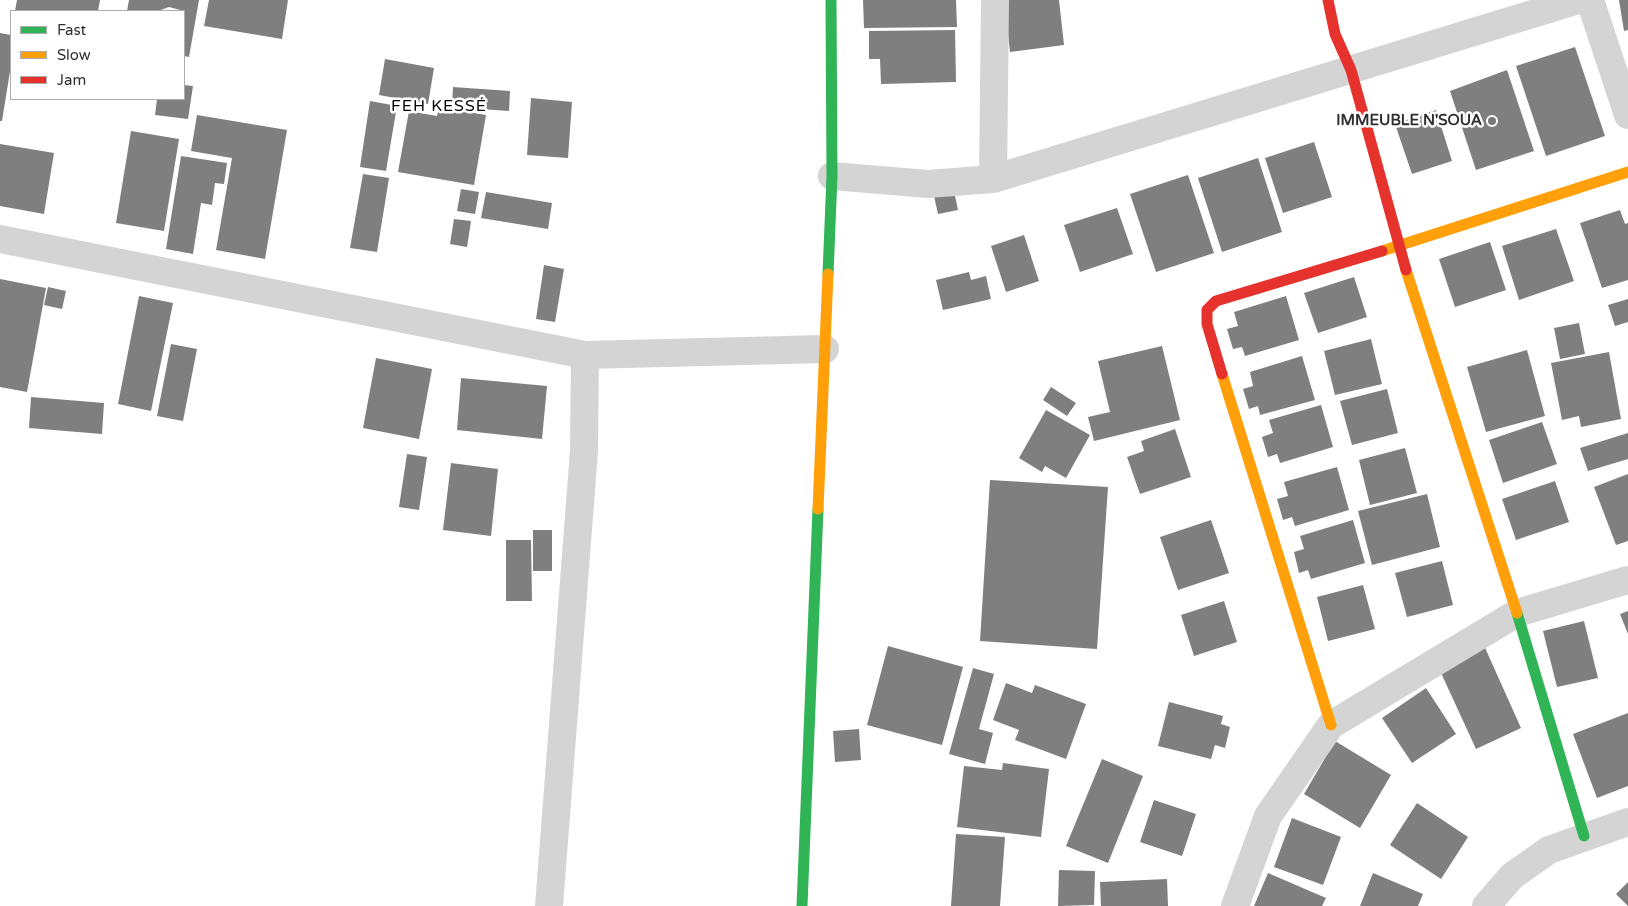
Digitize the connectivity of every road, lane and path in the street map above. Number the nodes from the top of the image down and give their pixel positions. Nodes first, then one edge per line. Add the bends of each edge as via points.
1 (831, 0) edge
2 (994, 0) edge
3 (1328, 0) edge
4 (1578, 0) edge
5 (1590, 0) edge
6 (1351, 70) junction
7 (1628, 115) edge
8 (1628, 172) edge
9 (832, 176) junction
10 (993, 179) junction
11 (0, 239) edge
12 (1398, 246) junction
13 (825, 350) junction
14 (585, 355) junction
15 (1628, 580) edge
16 (1517, 613) junction
17 (1331, 725) junction
18 (1628, 822) edge
19 (1584, 836) junction
20 (548, 906) edge
21 (802, 906) edge
22 (1235, 906) edge
23 (1486, 906) edge

1 - 9 street
2 - 10 street
3 - 6 street via 1335,34
4 - 6 street
5 - 7 street
6 - 10 street
6 - 12 street
8 - 12 street
9 - 10 street via 928,184
9 - 13 street
11 - 14 street
12 - 16 street
12 - 17 street via 1216,301 1207,310 1207,324
13 - 14 street
13 - 21 street
14 - 20 street via 584,452
15 - 16 street
16 - 17 street
16 - 19 street
17 - 22 street via 1268,816
18 - 19 street
19 - 23 street via 1549,850 1534,860 1512,876

